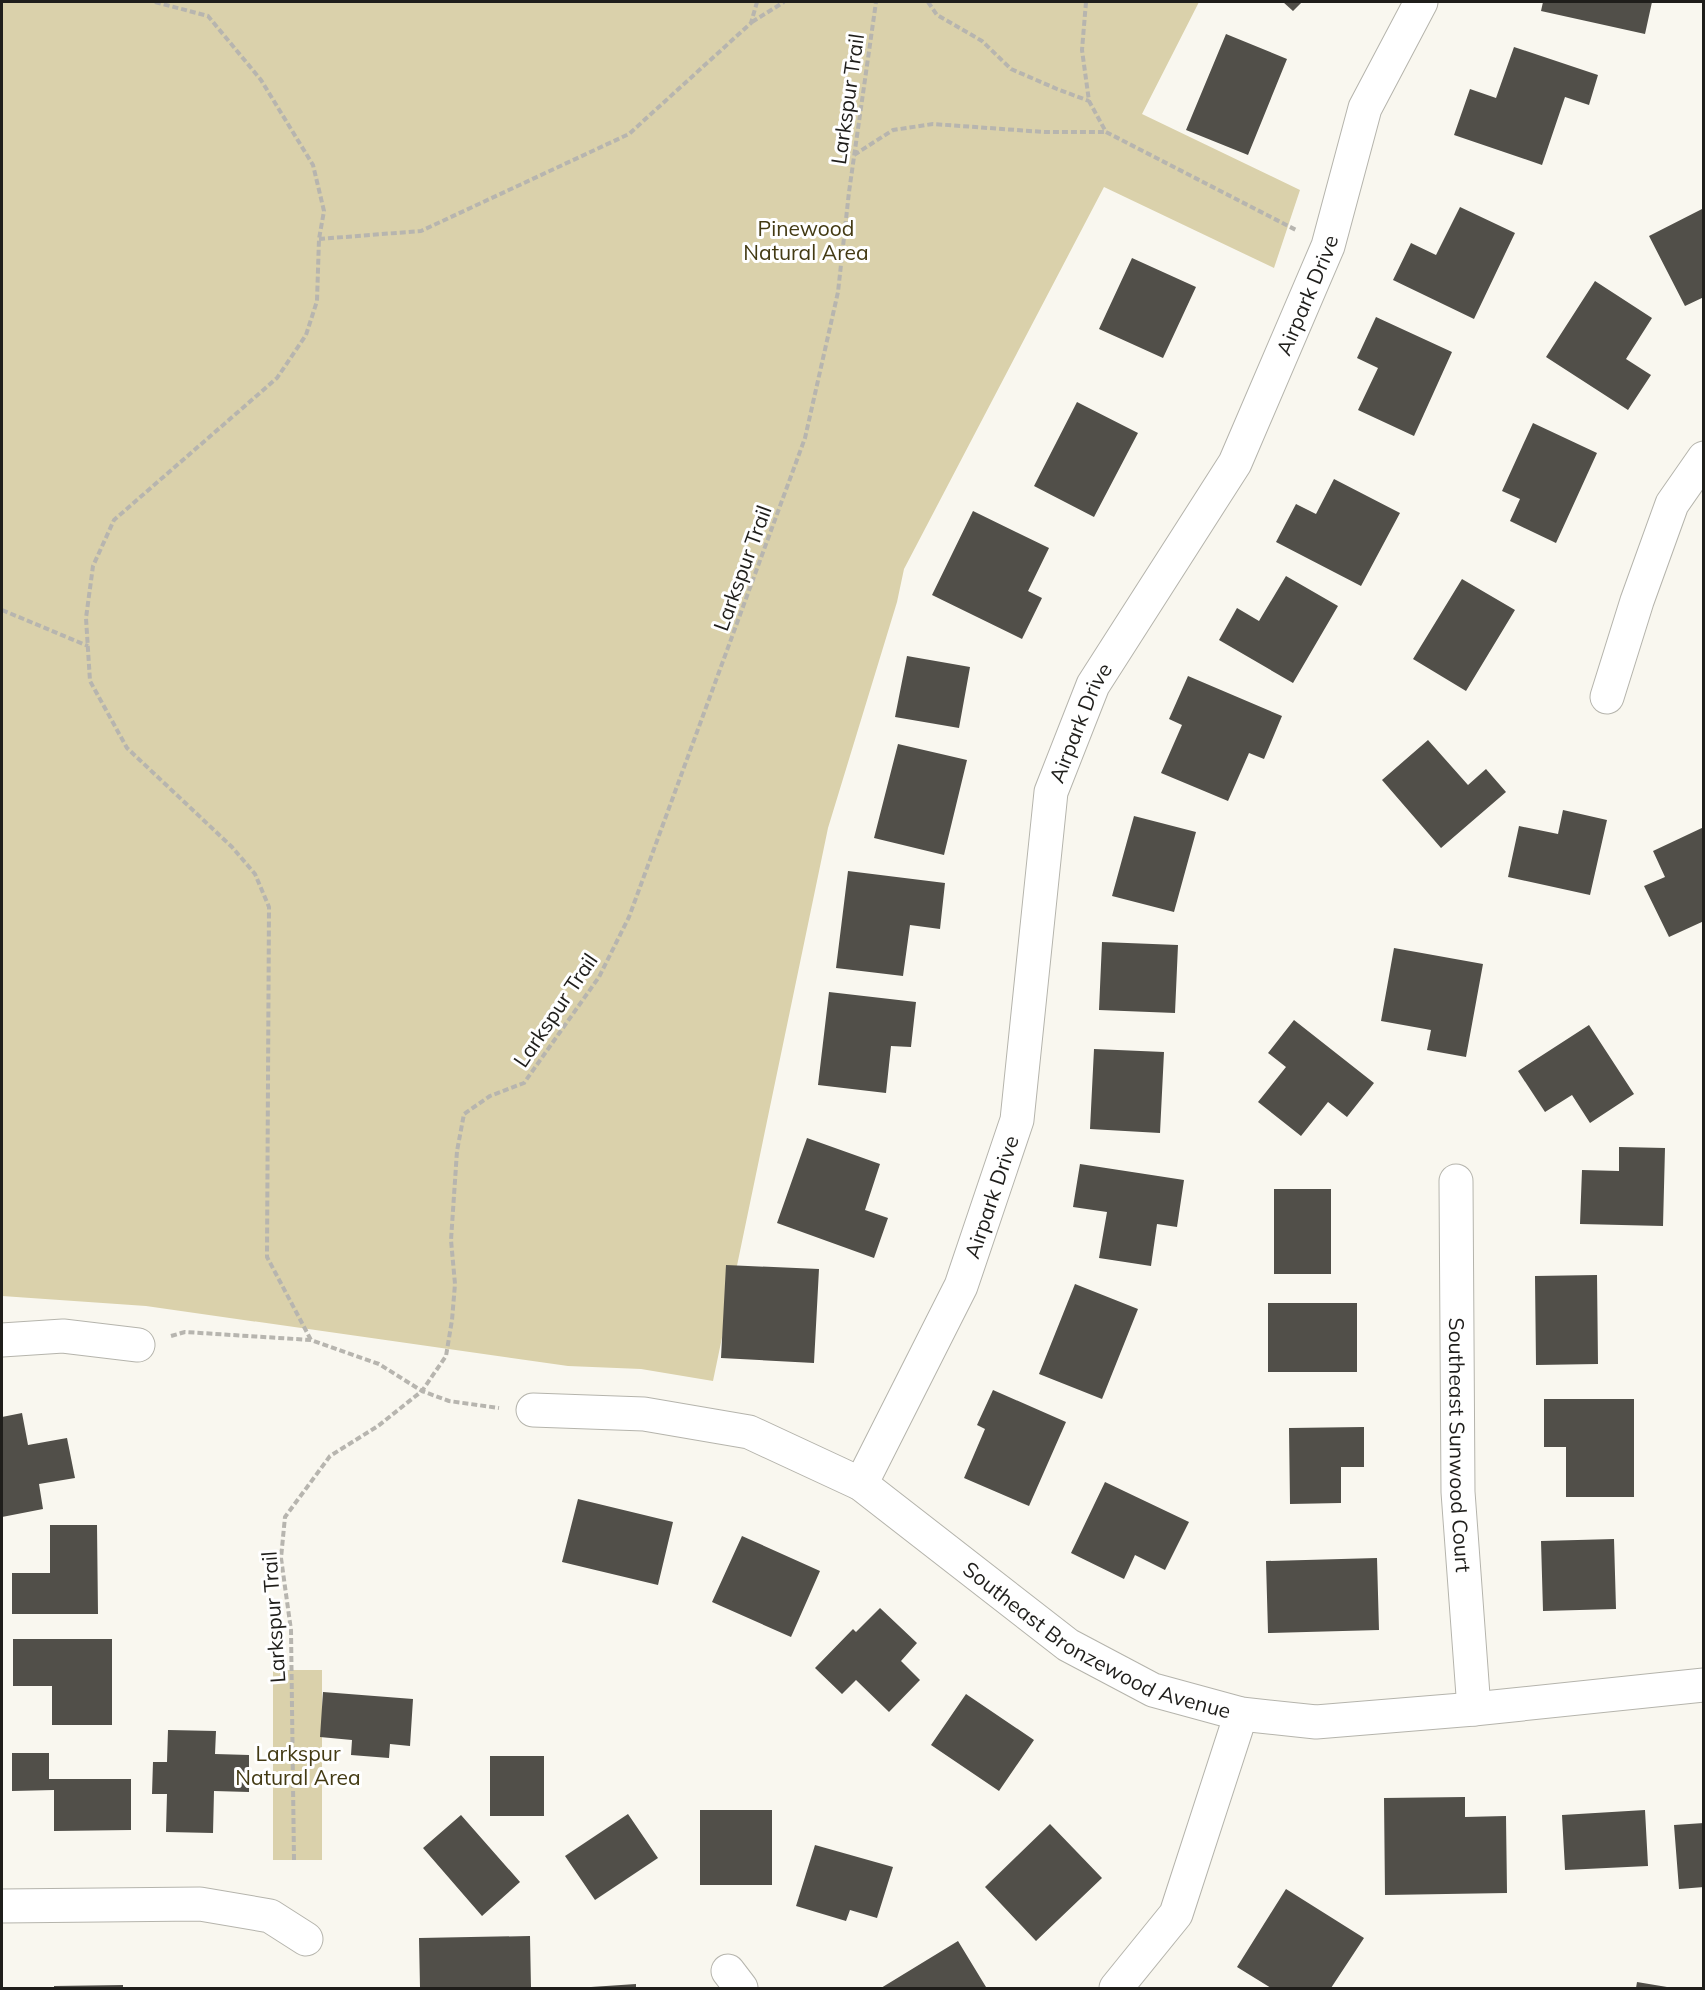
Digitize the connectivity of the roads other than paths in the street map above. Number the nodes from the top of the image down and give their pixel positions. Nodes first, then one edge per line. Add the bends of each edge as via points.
1 (1421, 2) edge
2 (1704, 458) edge
3 (1607, 697) dead end
4 (1456, 1181) dead end
5 (2, 1340) edge
6 (138, 1345) road end
7 (533, 1410) road end
8 (861, 1484) junction
9 (1704, 1685) edge
10 (1474, 1709) junction
11 (1241, 1714) junction
12 (2, 1906) edge
13 (306, 1939) dead end
14 (1116, 1989) edge

1 - 8 street, Airpark Drive via 1365,108 1328,246 1235,463 1094,686 1052,792 1017,1120 961,1286
2 - 3 street via 1672,504 1636,601
4 - 10 street, Southeast Sunwood Court via 1458,1492
5 - 6 street via 63,1336
7 - 8 street, Southeast Bronzewood Avenue via 644,1414 749,1432
8 - 11 street, Southeast Bronzewood Avenue via 1068,1645 1154,1690
9 - 10 street, Southeast Bronzewood Avenue
10 - 11 street, Southeast Bronzewood Avenue via 1316,1722
11 - 14 street via 1176,1914
12 - 13 street via 200,1904 270,1916

